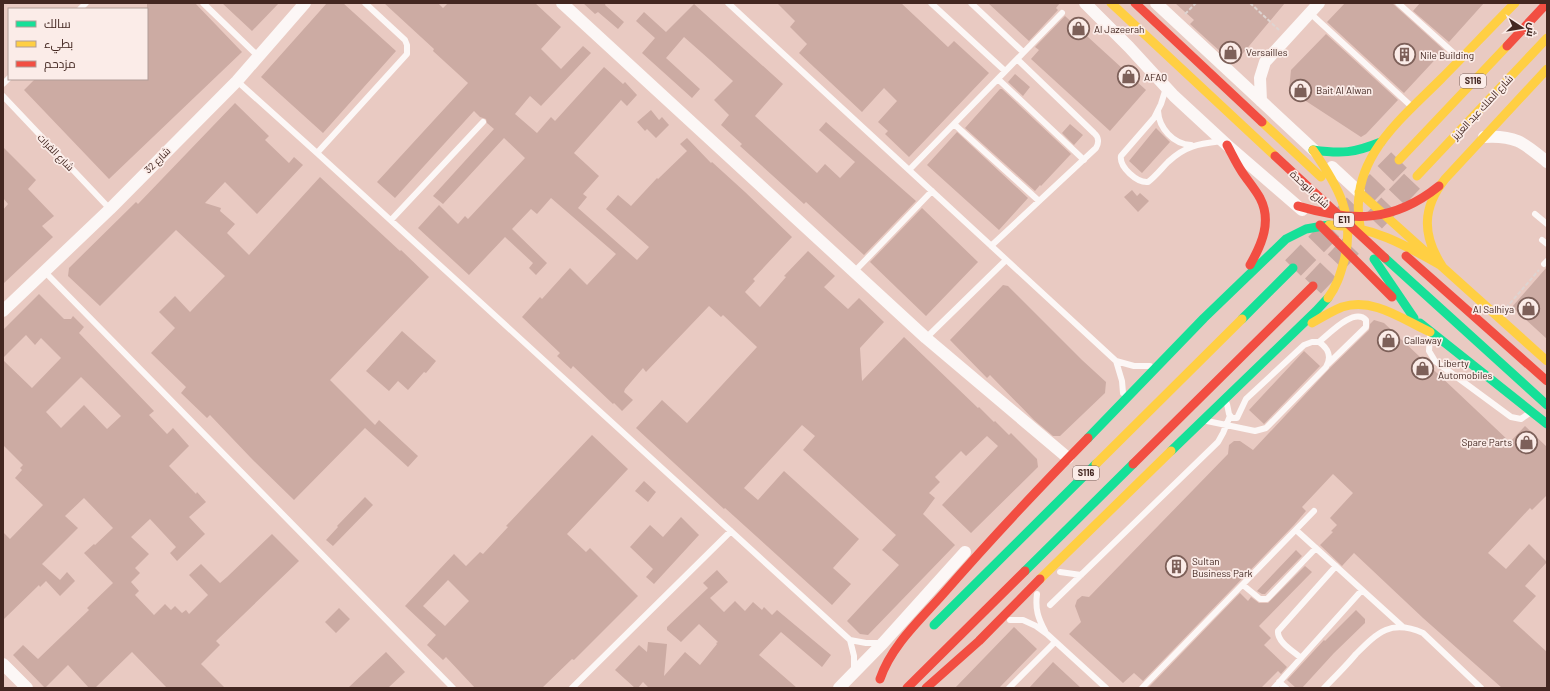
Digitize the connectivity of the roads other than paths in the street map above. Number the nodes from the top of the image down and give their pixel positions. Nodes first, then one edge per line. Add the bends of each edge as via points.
1 (203, 3) edge
2 (305, 3) edge
3 (365, 3) edge
4 (562, 3) edge
5 (728, 3) edge
6 (931, 3) edge
7 (971, 3) edge
8 (1085, 3) edge
9 (1111, 3) edge
10 (1135, 3) edge
11 (1156, 3) edge
12 (1319, 3) edge
13 (1398, 3) edge
14 (1504, 3) edge
15 (1515, 3) edge
16 (1547, 3) edge
17 (1062, 13) dead end
18 (1310, 13) junction
19 (1500, 18) junction
20 (1547, 38) edge
21 (1024, 52) junction
22 (258, 56) junction
23 (1016, 59) junction
24 (1461, 59) junction
25 (1547, 69) edge
26 (1005, 71) junction
27 (998, 79) junction
28 (236, 80) junction
29 (1166, 88) junction
30 (3, 97) edge
31 (1261, 101) junction
32 (1412, 107) junction
33 (1158, 111) junction
34 (483, 122) dead end
35 (954, 124) junction
36 (1483, 137) junction
37 (1381, 142) junction
38 (1225, 143) junction
39 (1193, 145) junction
40 (1313, 150) junction
41 (318, 153) junction
42 (1084, 160) junction
43 (1399, 160) tunnel mouth
44 (1547, 162) edge
45 (909, 170) junction
46 (1364, 175) junction
47 (1417, 176) tunnel mouth
48 (1443, 182) junction
49 (932, 191) junction
50 (1360, 192) junction
51 (1039, 201) junction
52 (1298, 206) junction
53 (110, 208) junction
54 (1402, 209) junction
55 (1535, 214) dead end
56 (1347, 215) junction
57 (1383, 215) junction
58 (1358, 216) junction
59 (391, 220) junction
60 (1547, 224) edge
61 (1347, 225) junction
62 (1320, 226) junction
63 (1360, 227) junction
64 (1302, 230) junction
65 (991, 246) junction
66 (1346, 251) junction
67 (1006, 260) junction
68 (1442, 266) junction
69 (1293, 268) tunnel mouth
70 (1341, 270) junction
71 (44, 271) junction
72 (854, 272) junction
73 (1243, 279) junction
74 (1313, 286) tunnel mouth
75 (3, 312) edge
76 (1414, 318) junction
77 (1430, 332) junction
78 (1294, 333) junction
79 (926, 338) junction
80 (1319, 342) junction
81 (1116, 361) junction
82 (1547, 361) edge
83 (1161, 363) junction
84 (1328, 364) junction
85 (1547, 381) edge
86 (1226, 396) junction
87 (1123, 401) junction
88 (1547, 405) edge
89 (1532, 411) junction
90 (1230, 416) junction
91 (1202, 420) junction
92 (1547, 424) edge
93 (1226, 425) junction
94 (1068, 458) junction
95 (1314, 511) dead end
96 (1101, 518) junction
97 (1001, 528) junction
98 (1296, 530) junction
99 (731, 531) junction
100 (1316, 548) junction
101 (1336, 566) junction
102 (1060, 572) junction
103 (1081, 575) junction
104 (1243, 584) junction
105 (1362, 590) junction
106 (1036, 594) junction
107 (1050, 605) dead end
108 (1010, 620) junction
109 (1403, 627) junction
110 (927, 632) dead end
111 (1046, 634) junction
112 (850, 640) junction
113 (1055, 642) junction
114 (882, 643) junction
115 (901, 658) dead end
116 (1301, 658) junction
117 (3, 664) edge
118 (854, 672) junction
119 (1279, 682) junction
120 (27, 688) edge
121 (453, 688) edge
122 (572, 688) edge
123 (839, 688) edge
124 (907, 688) edge
125 (926, 688) edge
126 (941, 688) edge
127 (1010, 688) edge
128 (1106, 688) edge
129 (1142, 688) edge
130 (1274, 688) edge
131 (1286, 688) edge
132 (1324, 688) edge
133 (1481, 688) edge

1 - 22 lane
2 - 22 street, شارع 32
3 - 41 lane via 405,40 407,54
4 - 72 street
5 - 45 lane
6 - 26 lane
7 - 21 lane
8 - 29 street
9 - 88 main road, شارع الوحدة / E11 via 1373,248
10 - 85 main road, شارع الوحدة / E11 via 1390,242
11 - 31 street
12 - 18 street
13 - 24 lane
14 - 19 street
15 - 19 main road
16 - 43 main road, S116
17 - 21 lane
18 - 31 street via 1262,67
18 - 32 lane
19 - 24 main road
20 - 47 main road, شارع الملك عبد العزيز / S116
21 - 23 lane
22 - 28 street, شارع 32
23 - 26 lane
23 - 42 lane via 1097,135 1098,145
24 - 32 main road
25 - 36 main road
26 - 27 lane
27 - 35 lane
27 - 42 lane
28 - 41 lane
28 - 53 street, شارع 32
29 - 33 lane
29 - 38 street
30 - 53 lane, شارع الفرات
31 - 40 street
32 - 37 main road
33 - 39 lane via 1163,128 1175,140
33 - 39 lane via 1149,125 1123,153 1120,160 1122,166 1138,180 1148,182 1175,156
34 - 59 lane
35 - 45 lane
35 - 51 lane
36 - 44 street via 1511,138 1524,143
36 - 48 main road
37 - 40 main road via 1353,153 1338,154
37 - 46 main road
38 - 39 lane
38 - 52 street
38 - 73 main road via 1260,197 1265,213 1264,238
40 - 50 street
40 - 56 main road via 1341,195
41 - 59 lane
42 - 51 lane
45 - 49 lane
46 - 50 main road
46 - 54 main road via 1369,190 1376,199 1386,206
48 - 54 main road
48 - 68 main road via 1431,202 1427,224 1430,246
49 - 65 lane
49 - 72 lane
50 - 57 main road
50 - 58 main road via 1357,200
51 - 65 lane
52 - 56 main road via 1322,213
52 - 62 street
53 - 71 street, شارع 32
54 - 57 main road
55 - 60 lane
56 - 58 main road
56 - 61 main road
57 - 58 main road
57 - 68 main road
58 - 63 main road
59 - 99 lane
61 - 62 main road
61 - 63 main road
61 - 66 main road
62 - 64 main road
62 - 66 main road
63 - 68 main road via 1389,238
63 - 76 main road via 1373,258
64 - 70 main road via 1318,233 1332,241 1339,252
64 - 73 main road via 1286,239
65 - 67 lane
66 - 70 main road
66 - 76 main road
67 - 79 lane
67 - 81 lane
68 - 82 main road
69 - 110 main road, S116
70 - 78 main road via 1339,281 1330,294
71 - 75 street, شارع 32
71 - 121 lane
72 - 79 street
73 - 83 main road
74 - 124 main road, S116
76 - 77 main road
77 - 78 main road via 1377,307 1354,304 1334,310
77 - 89 main road
77 - 89 lane via 1429,351 1435,362 1511,417 1521,419
78 - 86 main road
79 - 94 street
80 - 84 lane via 1328,351
80 - 84 lane via 1351,317 1359,316 1366,320 1366,327
80 - 90 lane via 1304,345 1246,399 1237,418
81 - 83 lane via 1138,366
81 - 87 lane via 1122,381
83 - 87 main road
84 - 93 lane via 1266,428 1255,431
86 - 90 lane
86 - 91 main road
87 - 94 main road
89 - 92 main road
90 - 93 lane
91 - 93 lane
91 - 96 main road
93 - 103 lane via 1218,442
94 - 97 main road
95 - 98 lane
96 - 102 street via 1091,540
96 - 125 main road via 979,640
97 - 114 street via 986,535 966,551
97 - 115 main road via 901,641 886,663 878,681
98 - 100 lane
98 - 104 lane
99 - 112 lane
99 - 122 lane
100 - 101 lane
100 - 104 lane via 1267,599 1260,599
101 - 105 lane
101 - 116 lane via 1278,631 1280,639
102 - 103 lane
102 - 106 street
103 - 107 lane
104 - 129 lane
105 - 109 lane
105 - 116 lane
106 - 108 street
106 - 111 lane via 1036,613
108 - 111 lane via 1027,622
108 - 126 street
109 - 132 lane via 1376,635
109 - 133 lane via 1423,633
111 - 113 lane
112 - 114 lane
112 - 118 lane
113 - 127 lane
113 - 128 lane
114 - 118 street
116 - 119 lane
117 - 120 street
118 - 123 street
119 - 130 lane
119 - 131 lane

